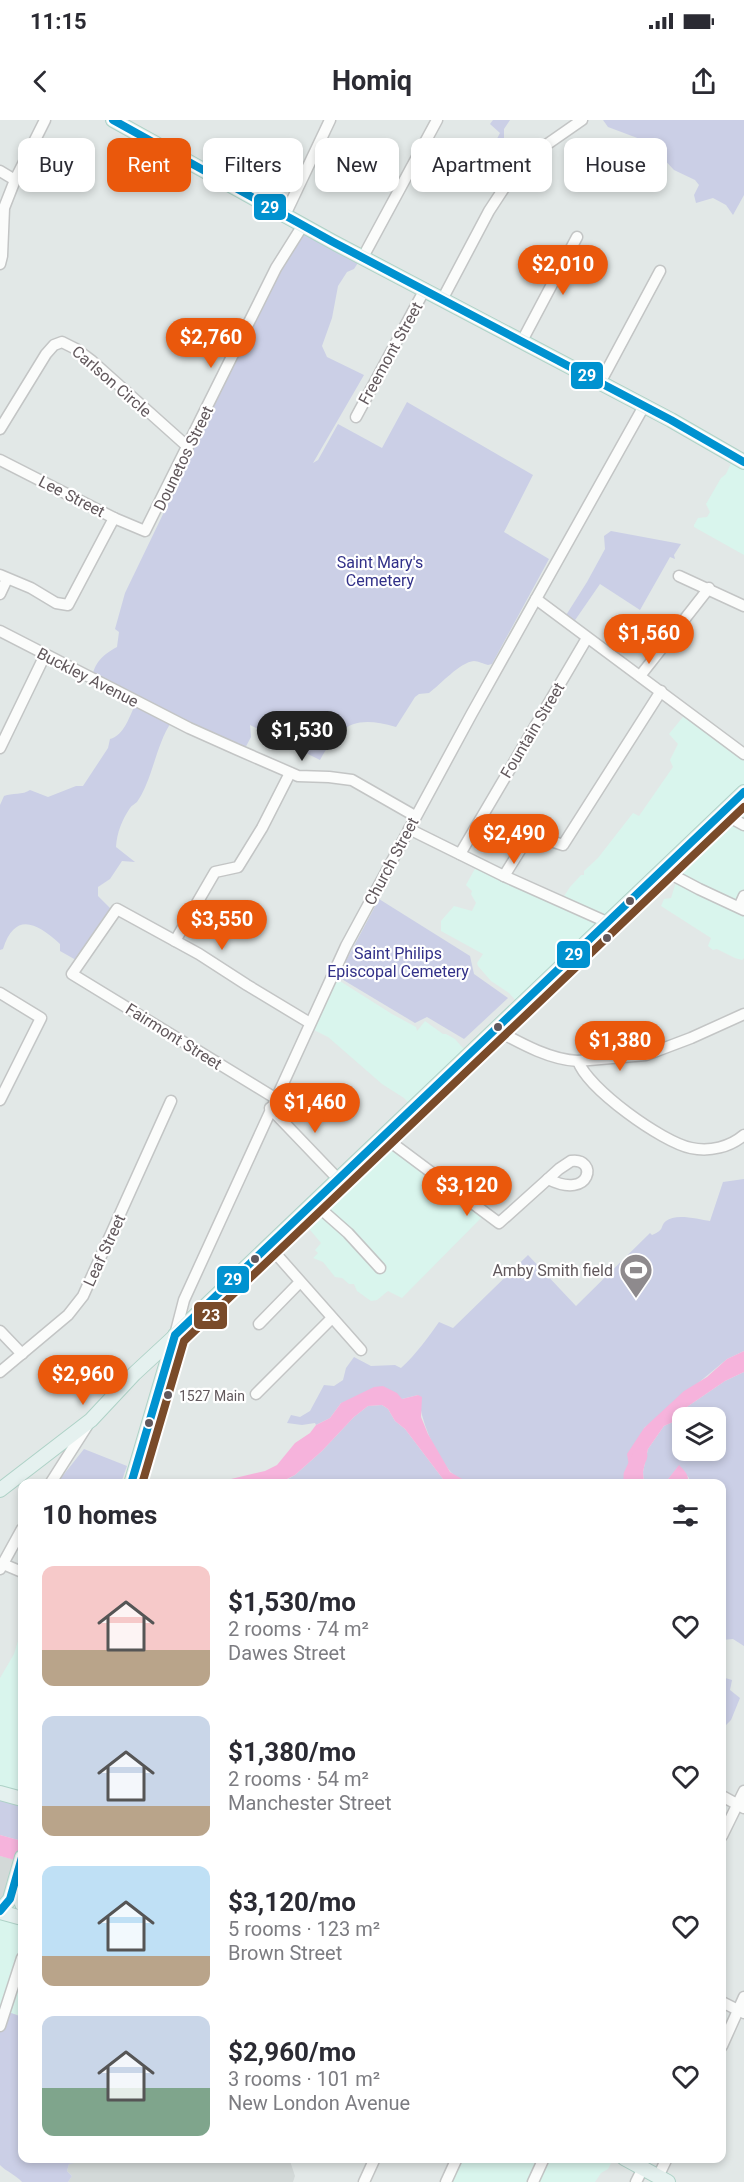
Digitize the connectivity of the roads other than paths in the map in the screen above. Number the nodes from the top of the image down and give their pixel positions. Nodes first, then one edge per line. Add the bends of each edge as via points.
1 (45, 120) edge
2 (113, 120) edge
3 (330, 120) edge
4 (437, 120) edge
5 (582, 120) edge
6 (0, 171) edge
7 (15, 180) junction
8 (285, 215) junction
9 (303, 225) junction
10 (578, 237) dead end
11 (363, 257) junction
12 (0, 264) edge
13 (660, 271) dead end
14 (425, 289) junction
15 (442, 298) junction
16 (522, 341) junction
17 (600, 383) junction
18 (644, 406) junction
19 (356, 417) dead end
20 (0, 429) edge
21 (188, 447) junction
22 (0, 460) edge
23 (744, 462) edge
24 (114, 518) junction
25 (145, 531) joint
26 (679, 576) dead end
27 (4, 577) edge
28 (709, 588) junction
29 (0, 594) edge
30 (536, 599) junction
31 (744, 606) edge
32 (0, 631) edge
33 (586, 638) junction
34 (45, 655) junction
35 (640, 676) junction
36 (661, 691) junction
37 (2, 736) edge
38 (0, 748) edge
39 (744, 754) edge
40 (290, 773) junction
41 (744, 792) edge
42 (722, 813) junction
43 (415, 816) junction
44 (744, 825) edge
45 (409, 829) junction
46 (460, 854) junction
47 (663, 870) junction
48 (504, 876) junction
49 (744, 896) edge
50 (741, 908) edge
51 (609, 923) junction
52 (175, 941) junction
53 (0, 993) edge
54 (744, 1014) edge
55 (310, 1023) junction
56 (496, 1030) junction
57 (578, 1061) junction
58 (3, 1085) edge
59 (0, 1100) edge
60 (171, 1101) dead end
61 (273, 1103) junction
62 (744, 1135) edge
63 (384, 1137) junction
64 (548, 1179) dead end
65 (339, 1180) junction
66 (315, 1203) junction
67 (269, 1246) junction
68 (380, 1268) dead end
69 (300, 1282) junction
70 (332, 1318) junction
71 (259, 1324) dead end
72 (0, 1331) edge
73 (176, 1335) junction
74 (361, 1350) dead end
75 (22, 1354) junction
76 (0, 1372) edge
77 (256, 1394) dead end
78 (91, 1420) junction
79 (53, 1479) edge
80 (133, 1479) edge
81 (0, 1490) edge
82 (18, 1536) edge
83 (1, 1567) edge
84 (18, 1571) edge
85 (744, 1791) edge
86 (0, 1793) edge
87 (18, 1798) edge
88 (726, 1798) edge
89 (741, 1806) edge
90 (726, 1830) edge
91 (18, 1873) edge
92 (17, 1877) junction
93 (18, 1882) edge
94 (0, 1911) edge
95 (18, 1917) edge
96 (18, 1970) edge
97 (744, 1996) edge
98 (726, 2004) edge
99 (741, 2011) edge
100 (0, 2026) edge
101 (726, 2039) edge
102 (373, 2163) edge
103 (455, 2163) edge
104 (542, 2163) edge
105 (634, 2163) edge
106 (666, 2163) edge
107 (643, 2168) junction
108 (663, 2179) edge
109 (364, 2182) edge
110 (446, 2182) edge
111 (533, 2182) edge
112 (636, 2182) edge

1 - 7 street
2 - 8 main road
3 - 8 street
4 - 11 street
5 - 15 street via 536,152 510,179
6 - 7 street
7 - 12 street via 4,208
8 - 9 main road
9 - 11 main road
9 - 21 street, Dounetos Street via 276,268
10 - 16 street
11 - 14 main road
13 - 17 street
14 - 15 main road
14 - 19 street, Freemont Street
15 - 16 main road
16 - 17 main road
17 - 18 main road
18 - 23 main road
18 - 30 street, Church Street
20 - 21 street, Carlson Circle via 46,354 62,342 92,361
21 - 25 street, Dounetos Street
22 - 24 street, Lee Street
24 - 25 street, Lee Street
24 - 27 street via 67,604 56,603
26 - 28 street
27 - 29 street
28 - 31 street
28 - 35 street
30 - 33 street
30 - 43 street, Church Street
32 - 34 street, Buckley Avenue
33 - 35 street
33 - 46 street, Fountain Street
34 - 37 street
34 - 40 street, Buckley Avenue via 177,722
35 - 36 street
36 - 39 street
36 - 48 street via 562,845 530,834
37 - 38 street
40 - 43 street, Buckley Avenue via 352,780
40 - 52 street via 238,867 215,872
41 - 42 main road
42 - 44 street
42 - 47 main road
43 - 45 street, Church Street
45 - 46 street
45 - 55 street, Church Street
46 - 48 street
47 - 50 street
47 - 51 main road
48 - 51 street
49 - 50 street
51 - 56 main road
52 - 55 street
52 - 61 street, Fairmont Street via 117,909 72,974
53 - 58 street via 41,1018
54 - 57 street via 646,1055
55 - 61 street, Church Street
56 - 57 street via 550,1055
56 - 63 main road
57 - 62 street via 582,1072 607,1096 645,1125 680,1144 720,1148
58 - 59 street
60 - 75 street, Leaf Street via 83,1296 68,1315
61 - 65 street, Fairmont Street
61 - 73 street, Church Street via 184,1300
63 - 64 street via 499,1223
63 - 65 main road
65 - 66 main road
66 - 67 main road
66 - 68 street
67 - 69 street
67 - 73 main road
69 - 70 street
69 - 71 street
70 - 74 street
70 - 77 street
72 - 75 street
73 - 78 main road
73 - 80 main road
75 - 76 street, Leaf Street
78 - 79 street
78 - 81 main road
82 - 83 street
83 - 84 street
85 - 89 street
86 - 87 main road
88 - 89 street
89 - 90 street
91 - 92 main road
92 - 93 main road
92 - 94 main road via 10,1899
94 - 95 main road
96 - 100 street
97 - 99 street
98 - 99 street
99 - 101 street
102 - 109 street
103 - 110 street
104 - 111 street
105 - 107 main road
106 - 108 street
107 - 108 main road
107 - 112 street

